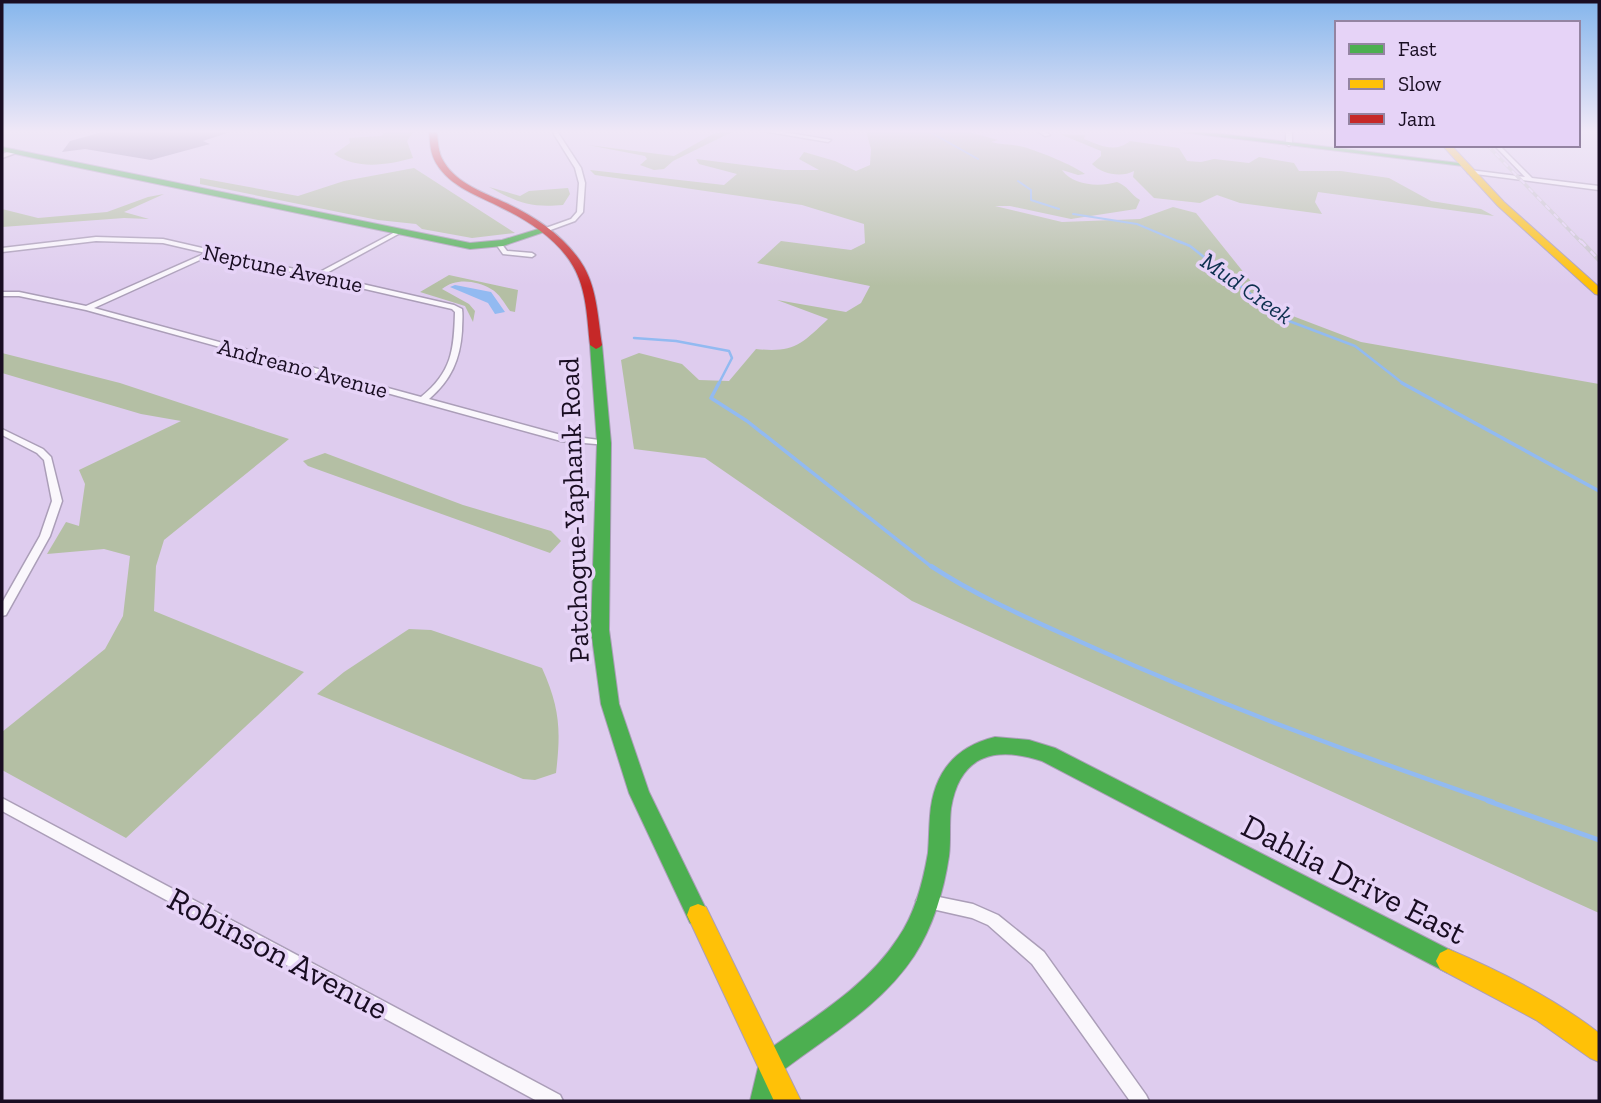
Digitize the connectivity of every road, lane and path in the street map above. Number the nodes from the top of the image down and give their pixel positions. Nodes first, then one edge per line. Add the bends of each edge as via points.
1 (161, 182) edge
2 (459, 182) edge
3 (582, 182) edge
4 (1481, 182) edge
5 (1557, 182) edge
6 (1599, 188) edge
7 (545, 230) junction
8 (399, 232) junction
9 (499, 244) junction
10 (2, 250) edge
11 (211, 253) junction
12 (531, 254) dead end
13 (318, 275) junction
14 (1599, 292) edge
15 (2, 294) edge
16 (87, 308) junction
17 (422, 401) junction
18 (2, 432) edge
19 (604, 443) junction
20 (2, 612) edge
21 (2, 804) edge
22 (924, 901) junction
23 (1599, 1049) edge
24 (770, 1064) junction
25 (554, 1101) edge
26 (763, 1101) edge
27 (788, 1101) edge
28 (1140, 1101) edge

1 - 8 main road
2 - 7 main road, Patchogue-Yaphank Road
3 - 7 street via 576,219
4 - 14 main road
5 - 6 street
7 - 9 main road
7 - 19 main road, Patchogue-Yaphank Road via 567,250 588,287
8 - 9 main road via 470,246
8 - 13 street
9 - 12 street via 505,253
10 - 11 street, Neptune Avenue via 128,239 163,241
11 - 13 street, Neptune Avenue
11 - 16 street
13 - 17 street, Neptune Avenue via 459,311 451,369 446,380
15 - 16 street, Andreano Avenue
16 - 17 street, Andreano Avenue
17 - 19 street, Andreano Avenue via 561,438
18 - 20 street via 48,459 57,501 44,536
19 - 24 main road, Patchogue-Yaphank Road via 600,630 610,704 639,793
21 - 25 street, Robinson Avenue
22 - 23 main road, Dahlia Drive East via 937,860 941,805 949,778 988,744 1028,746 1545,1011
22 - 24 main road, Dahlia Drive East via 908,945 880,982
22 - 28 street via 993,920 1038,958
24 - 26 main road
24 - 27 main road, Patchogue-Yaphank Road

